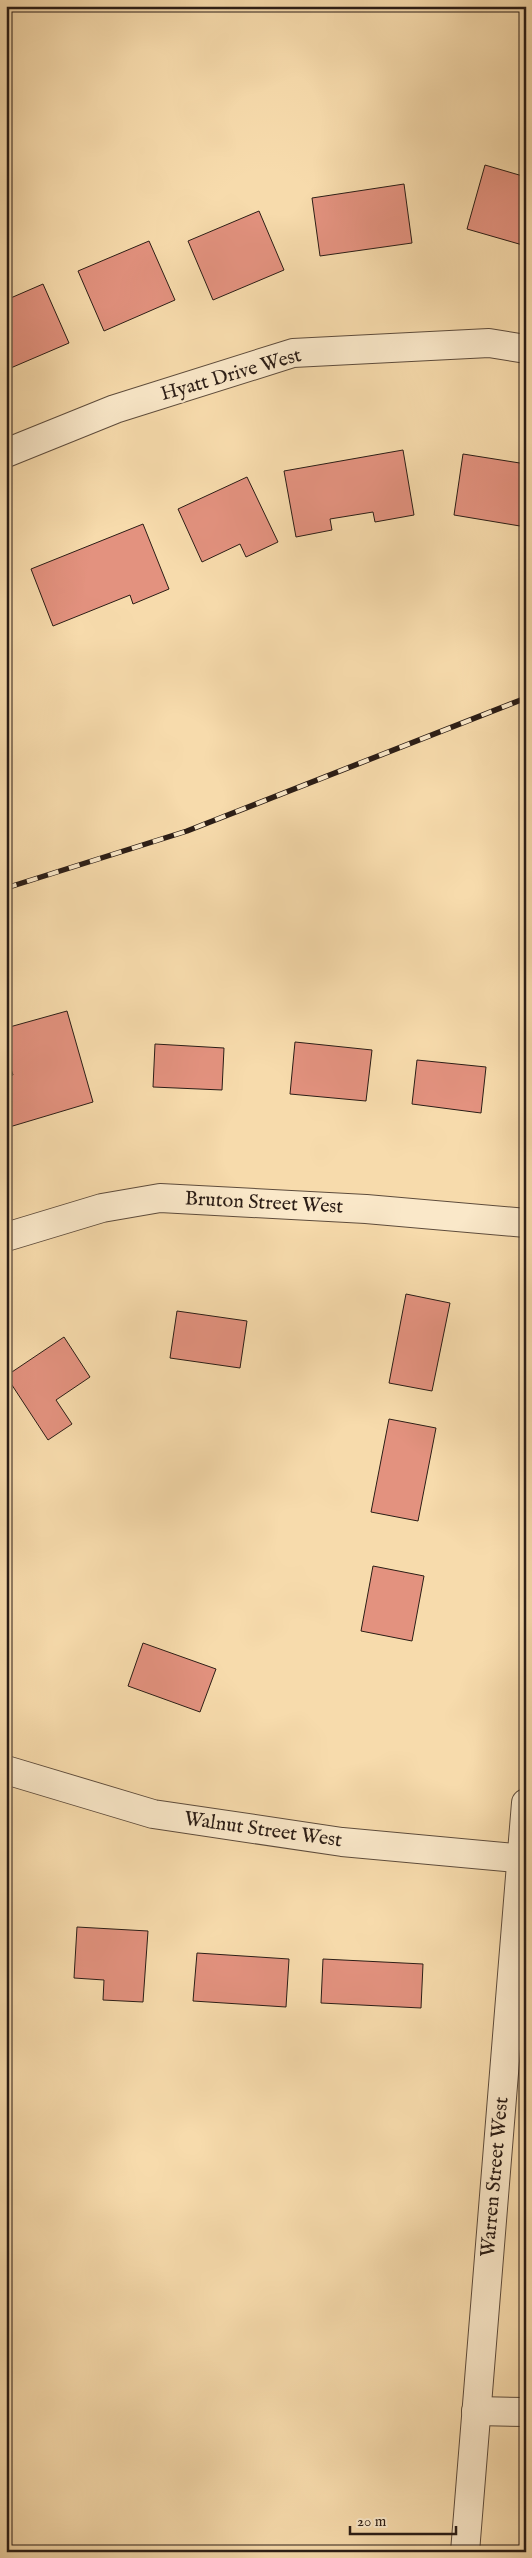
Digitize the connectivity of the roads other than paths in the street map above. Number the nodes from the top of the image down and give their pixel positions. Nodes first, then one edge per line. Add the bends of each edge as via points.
1 (526, 349) edge
2 (6, 453) edge
3 (526, 1223) edge
4 (6, 1236) edge
5 (6, 1770) edge
6 (526, 1803) edge
7 (524, 1859) edge
8 (476, 2412) junction
9 (526, 2412) edge
10 (465, 2552) edge

1 - 2 street, Hyatt Drive West via 489,343 293,353 115,409
3 - 4 street, Bruton Street West via 366,1209 160,1198 102,1208
5 - 7 street, Walnut Street West via 153,1814 351,1843
6 - 7 street, Warren Street West
7 - 8 street, Warren Street West
8 - 9 street
8 - 10 street, Warren Street West

